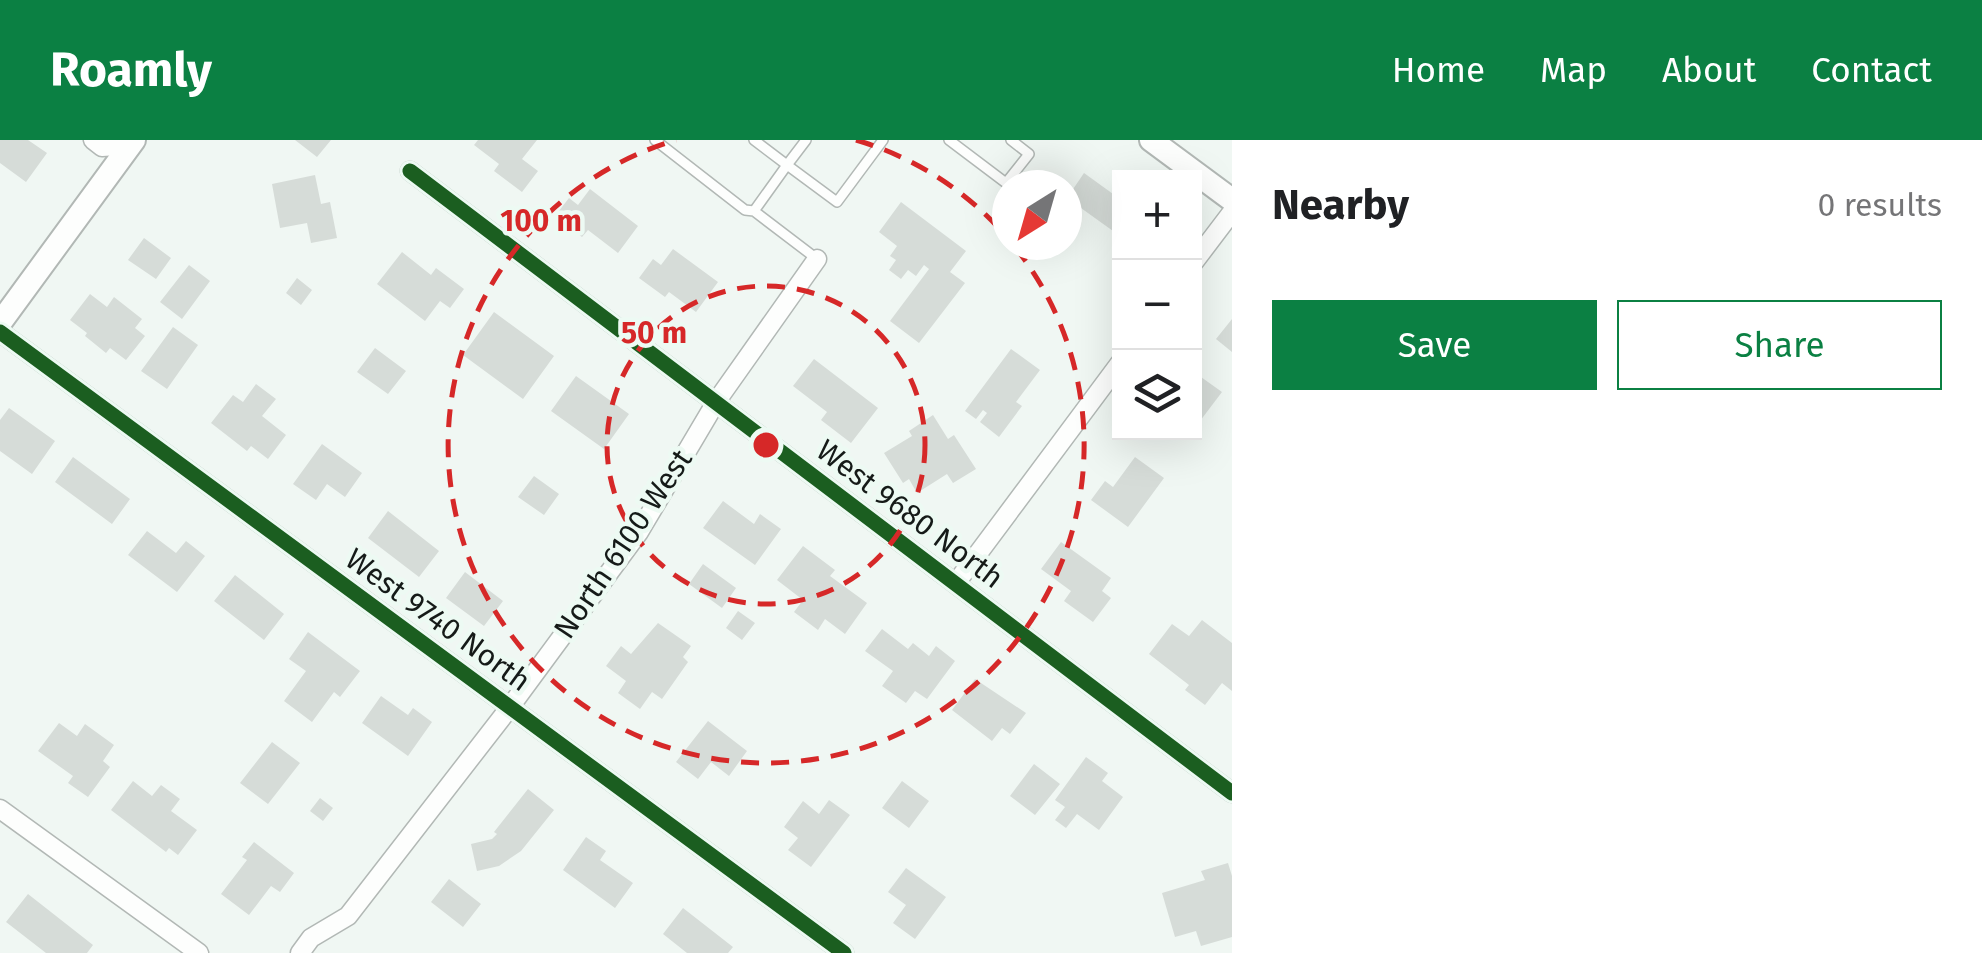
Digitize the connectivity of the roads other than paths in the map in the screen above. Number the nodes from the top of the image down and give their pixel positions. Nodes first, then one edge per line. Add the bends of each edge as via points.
1 (93, 140) edge
2 (655, 140) edge
3 (754, 140) edge
4 (806, 140) edge
5 (883, 140) edge
6 (949, 140) edge
7 (1011, 140) edge
8 (1150, 140) edge
9 (131, 142) edge
10 (787, 166) junction
11 (410, 170) dead end
12 (1232, 200) edge
13 (754, 211) junction
14 (1232, 212) edge
15 (817, 260) joint
16 (1196, 260) edge
17 (0, 324) edge
18 (0, 332) edge
19 (1112, 374) edge
20 (716, 402) junction
21 (956, 583) junction
22 (510, 707) junction
23 (1232, 792) edge
24 (0, 808) edge
25 (174, 946) edge
26 (199, 953) edge
27 (300, 953) edge
28 (844, 953) edge

1 - 9 street via 102,147
2 - 13 lane
3 - 10 lane
4 - 10 lane
5 - 10 lane via 837,202
6 - 7 lane via 1006,183 1029,154
8 - 12 street
9 - 17 street
10 - 13 lane
11 - 20 street, West 9680 North
13 - 15 lane
14 - 16 street
15 - 20 street, North 6100 West
18 - 22 street, West 9740 North
19 - 21 street
20 - 21 street, West 9680 North
20 - 22 street, North 6100 West via 639,532
21 - 23 street, West 9680 North
22 - 27 street, North 6100 West via 348,916 311,938
22 - 28 street, West 9740 North
24 - 25 street
25 - 26 street

